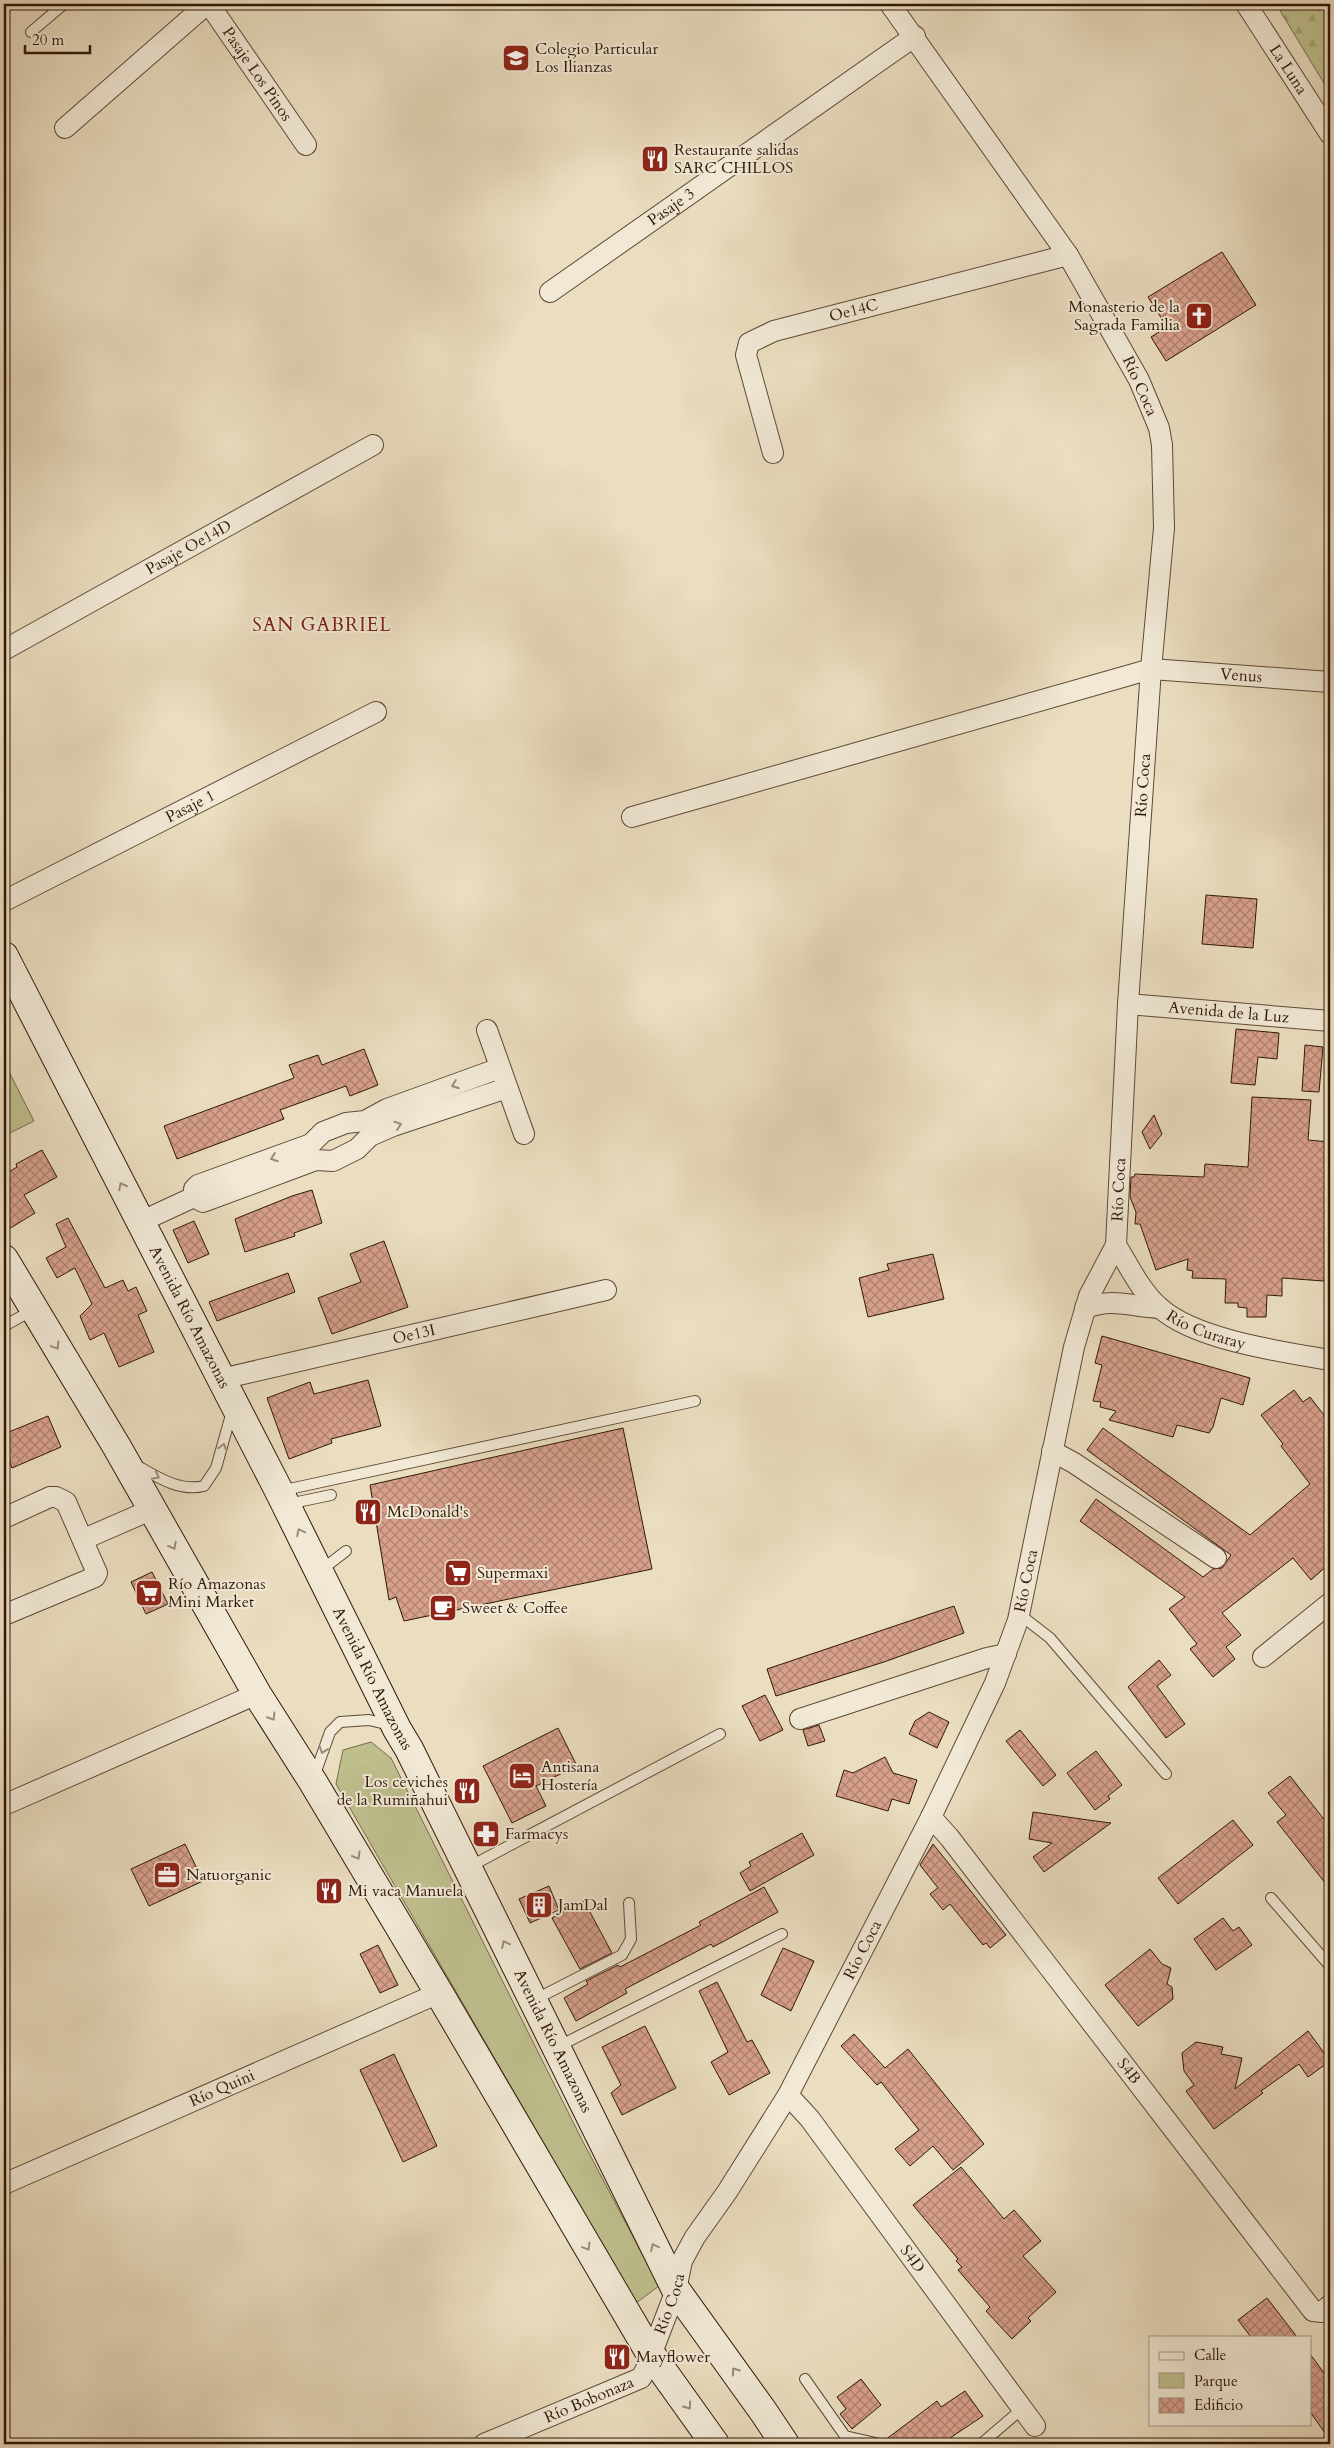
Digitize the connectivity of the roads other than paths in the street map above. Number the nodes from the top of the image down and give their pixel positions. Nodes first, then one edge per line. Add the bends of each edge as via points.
1 (64, 4) edge
2 (208, 4) edge
3 (890, 4) edge
4 (1246, 4) edge
5 (31, 32) dead end
6 (915, 36) junction
7 (64, 128) dead end
8 (1330, 134) edge
9 (306, 145) dead end
10 (1068, 255) junction
11 (550, 292) dead end
12 (373, 445) dead end
13 (774, 453) dead end
14 (4, 650) edge
15 (1151, 669) junction
16 (1330, 682) edge
17 (376, 712) dead end
18 (632, 817) dead end
19 (4, 901) edge
20 (4, 956) edge
21 (1128, 1004) junction
22 (1330, 1021) edge
23 (487, 1030) dead end
24 (500, 1068) junction
25 (507, 1088) junction
26 (425, 1106) junction
27 (368, 1129) junction
28 (524, 1134) dead end
29 (314, 1152) junction
30 (140, 1222) junction
31 (1116, 1245) junction
32 (4, 1259) edge
33 (606, 1290) dead end
34 (1085, 1308) junction
35 (1160, 1308) junction
36 (34, 1310) junction
37 (4, 1326) edge
38 (1330, 1360) edge
39 (221, 1379) junction
40 (695, 1401) dead end
41 (234, 1404) junction
42 (117, 1447) junction
43 (1052, 1450) junction
44 (331, 1495) dead end
45 (283, 1498) junction
46 (152, 1509) junction
47 (4, 1518) edge
48 (84, 1539) junction
49 (346, 1551) dead end
50 (1216, 1558) dead end
51 (319, 1572) junction
52 (1330, 1603) edge
53 (1019, 1614) junction
54 (4, 1615) edge
55 (1006, 1654) junction
56 (1263, 1657) dead end
57 (257, 1694) junction
58 (800, 1719) dead end
59 (397, 1729) junction
60 (720, 1734) dead end
61 (1166, 1774) dead end
62 (313, 1782) junction
63 (4, 1805) edge
64 (931, 1817) junction
65 (468, 1868) junction
66 (1271, 1898) dead end
67 (629, 1903) dead end
68 (782, 1934) dead end
69 (1330, 1966) edge
70 (439, 1993) junction
71 (533, 2000) junction
72 (556, 2047) junction
73 (788, 2095) junction
74 (4, 2184) edge
75 (676, 2290) junction
76 (1330, 2305) edge
77 (650, 2353) junction
78 (804, 2379) dead end
79 (1023, 2408) junction
80 (1035, 2426) dead end
81 (484, 2444) edge
82 (715, 2444) edge
83 (785, 2444) edge
84 (880, 2444) edge
85 (981, 2444) edge

1 - 5 lane
2 - 7 street
2 - 9 street, Pasaje Los Pinos
3 - 6 street, Río Coca
4 - 8 street, La Luna
6 - 10 street, Río Coca
6 - 11 street, Pasaje 3
10 - 13 street, Oe14C via 774,332 749,343 746,355
10 - 15 street, Río Coca via 1135,373 1159,428 1164,528
12 - 14 street, Pasaje Oe14D
15 - 16 street, Venus
15 - 18 street
15 - 21 street, Río Coca
17 - 19 street, Pasaje 1
30 -> 20 main road, Avenida Río Amazonas
21 - 22 street, Avenida de la Luz
21 - 31 street, Río Coca
23 - 24 street
24 - 25 street
24 -> 26 street
25 - 26 street
25 - 28 street
26 - 27 street via 386,1109
27 - 29 street via 346,1123 323,1132
27 - 29 street via 357,1149 333,1161
29 - 30 street via 250,1176 198,1185 194,1189 194,1197
30 - 39 main road, Avenida Río Amazonas
31 - 34 street, Río Coca
31 - 35 street, Río Curaray
32 - 36 main road
33 - 39 street, Oe13I
34 - 35 street via 1112,1301
34 - 43 street, Río Coca
35 - 38 street, Río Curaray via 1184,1323 1215,1335
36 - 37 lane
36 -> 42 main road
39 - 41 main road, Avenida Río Amazonas
40 - 45 lane
42 -> 41 lane via 136,1465 158,1477 192,1489 204,1486 216,1468
41 - 45 main road, Avenida Río Amazonas
42 - 46 main road
43 - 50 street
43 - 53 street, Río Coca
44 - 45 lane
51 -> 45 main road, Avenida Río Amazonas
46 - 48 street
46 -> 57 main road
47 - 48 street via 56,1497 66,1502
48 - 54 street via 96,1577
49 - 51 lane
51 - 59 main road, Avenida Río Amazonas
52 - 56 street
53 - 55 street, Río Coca
53 - 61 lane via 1050,1638
55 - 58 street
55 - 64 street, Río Coca via 996,1683
57 -> 62 main road
57 - 63 street
59 -> 62 lane via 384,1722 369,1720 340,1722 330,1732 323,1747
59 - 65 main road, Avenida Río Amazonas
60 - 65 lane
62 -> 70 main road
64 - 73 street, Río Coca
64 - 76 street, S4B via 1313,2311 1322,2312
71 -> 65 main road, Avenida Río Amazonas
66 - 69 lane
67 - 71 lane via 631,1939 622,1954
68 - 72 lane
70 - 74 street, Río Quini
70 -> 77 main road
71 - 72 main road, Avenida Río Amazonas
75 -> 72 main road, Avenida Río Amazonas
73 - 75 street, Río Coca via 695,2237 682,2261
73 - 79 street, S4D via 810,2119
75 - 77 street, Río Coca
83 -> 75 main road, Avenida Río Amazonas
77 - 81 street, Río Bobonaza via 641,2378
77 -> 82 main road
78 - 84 lane via 845,2436
79 - 80 street, S4D
79 - 85 lane

